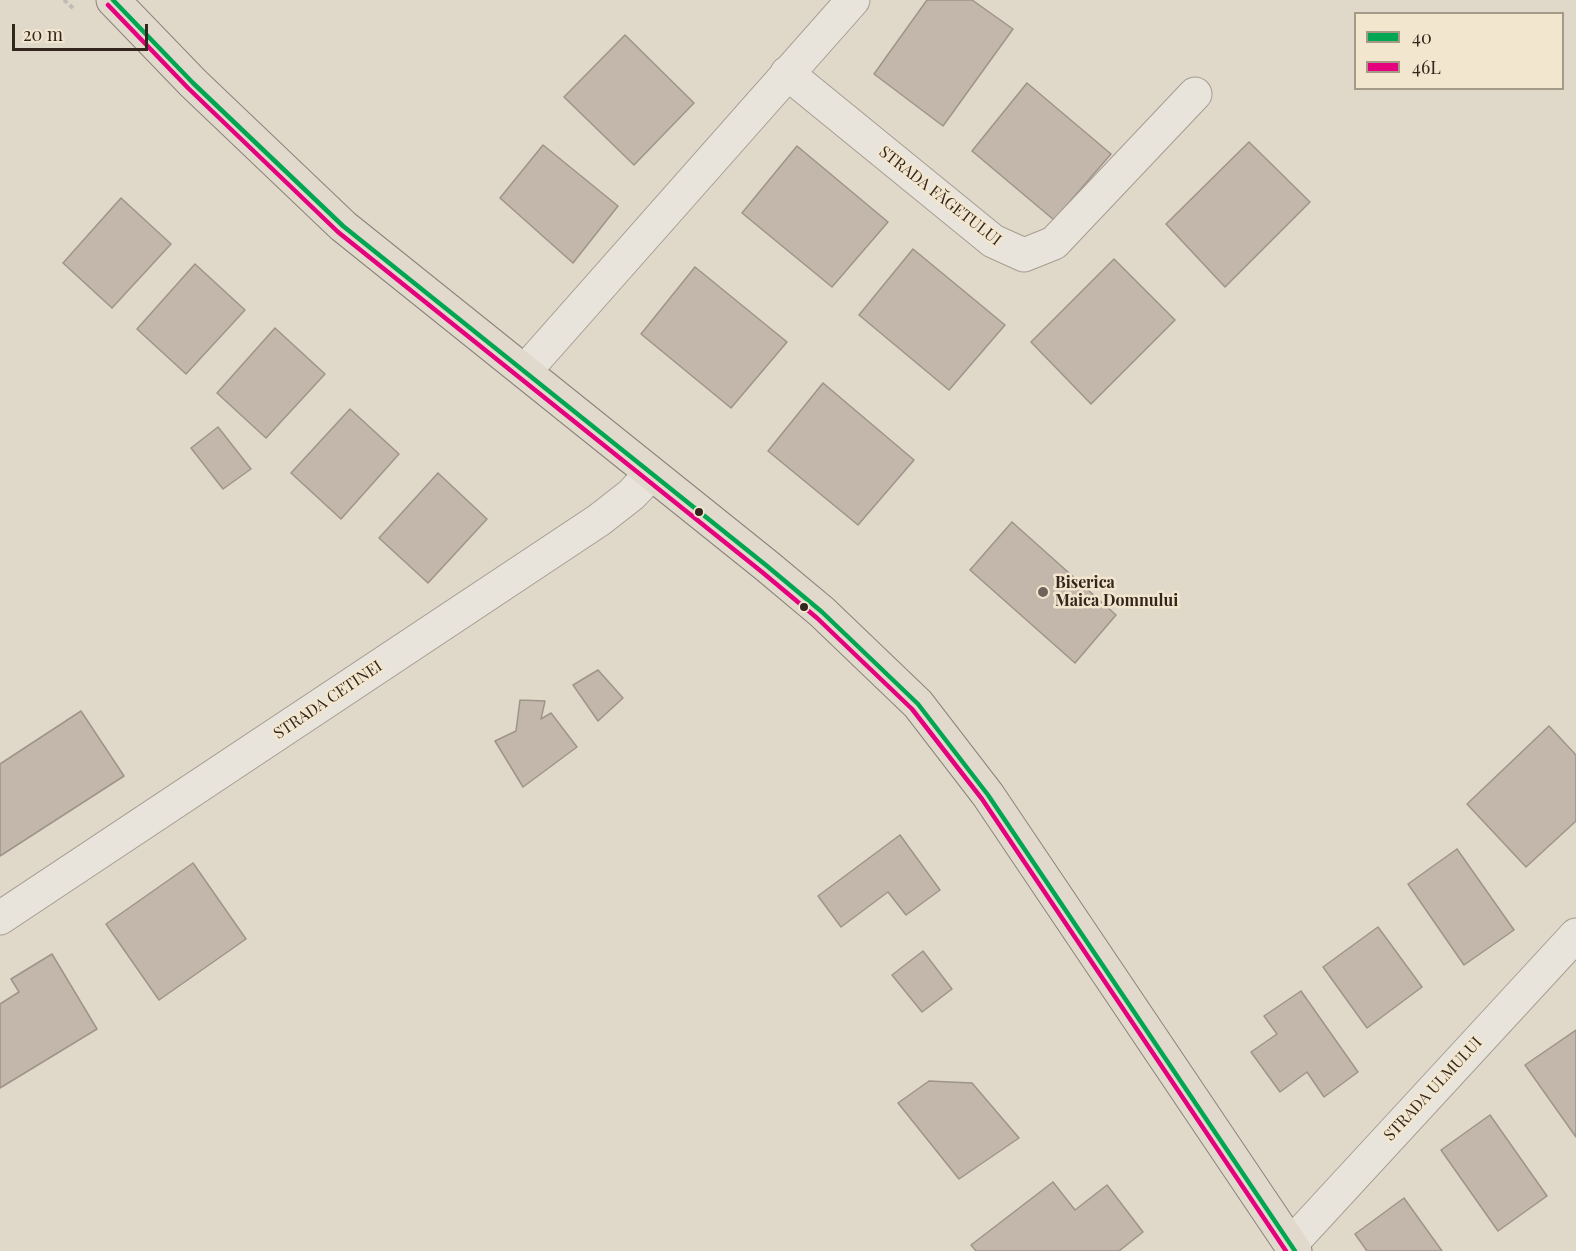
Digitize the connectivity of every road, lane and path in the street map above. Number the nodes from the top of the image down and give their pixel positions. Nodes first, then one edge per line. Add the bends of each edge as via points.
1 (64, 0) edge
2 (113, 0) edge
3 (853, 0) edge
4 (81, 16) dead end
5 (787, 74) junction
6 (1195, 94) dead end
7 (525, 370) junction
8 (651, 474) junction
9 (0, 918) edge
10 (1576, 935) edge
11 (1293, 1247) edge

1 - 4 path
2 - 7 main road via 193,83 343,226
3 - 5 street
5 - 6 street, STRADA FĂGETULUI via 993,241 1023,255 1054,243
5 - 7 street
7 - 8 main road
8 - 9 street, STRADA CETINEI via 599,520
8 - 11 main road via 822,612 918,704 988,795
10 - 11 street, STRADA ULMULUI

